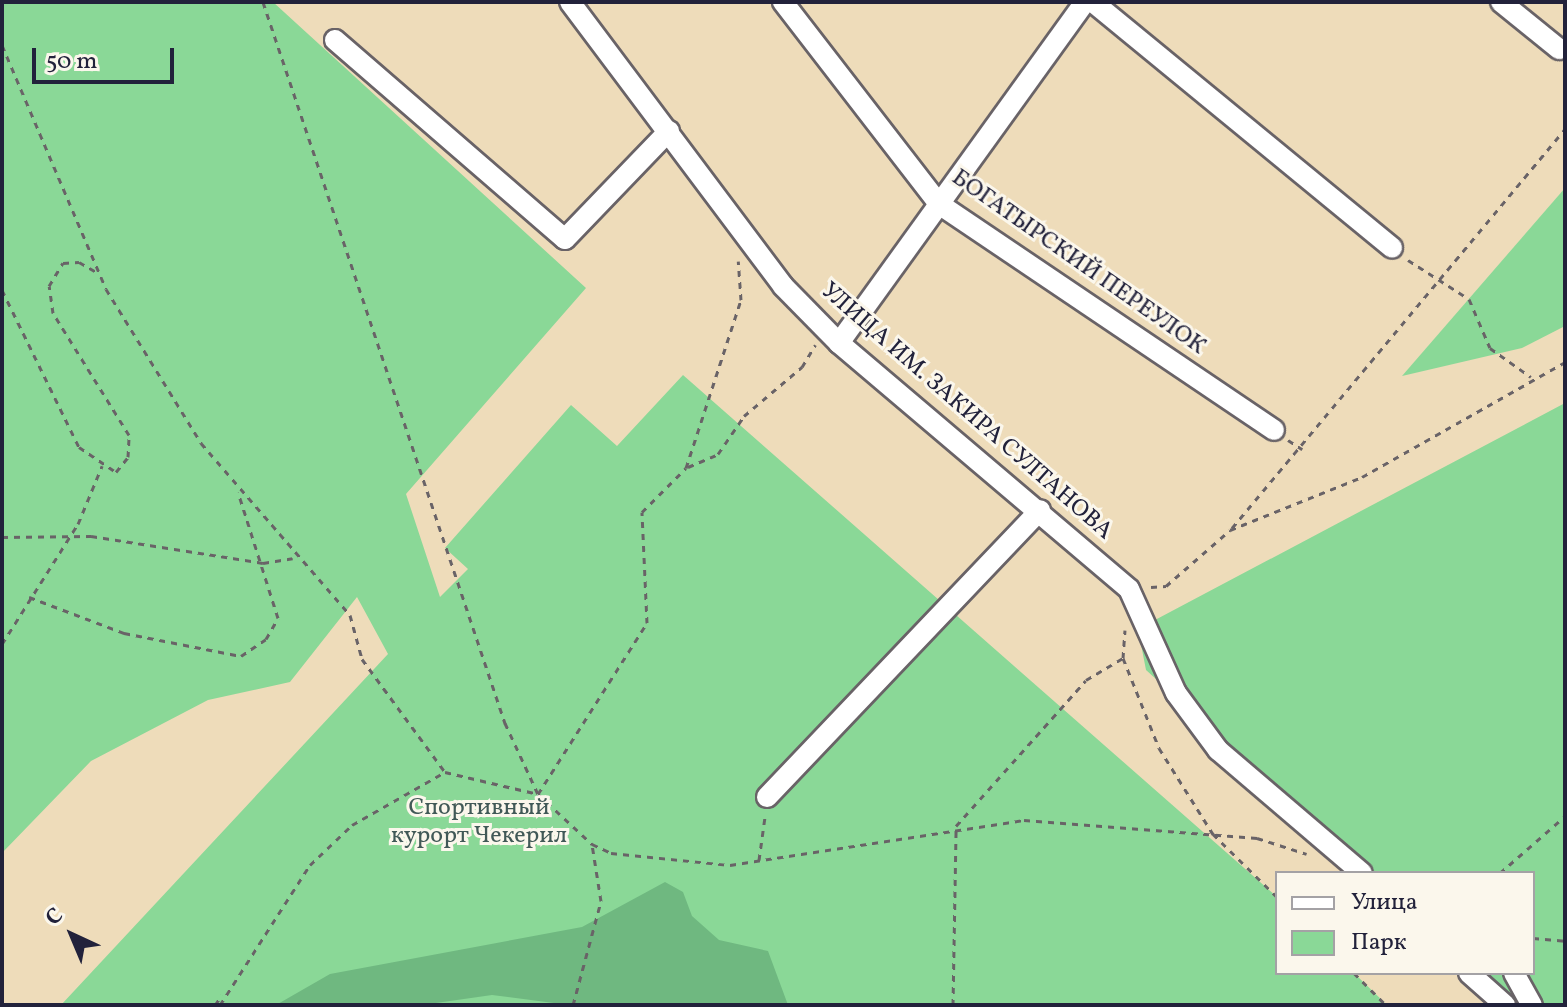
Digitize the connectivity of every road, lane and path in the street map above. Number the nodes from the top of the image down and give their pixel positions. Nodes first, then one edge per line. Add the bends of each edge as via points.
1 (263, 2) edge
2 (570, 2) edge
3 (783, 2) edge
4 (1085, 2) edge
5 (1093, 2) edge
6 (1501, 2) edge
7 (335, 40) dead end
8 (2, 45) edge
9 (1559, 49) dead end
10 (1565, 129) edge
11 (669, 131) junction
12 (939, 204) junction
13 (736, 218) junction
14 (1392, 248) joint
15 (98, 273) junction
16 (1439, 282) junction
17 (2, 290) edge
18 (832, 335) junction
19 (1565, 362) edge
20 (1532, 378) junction
21 (1274, 430) dead end
22 (102, 466) junction
23 (686, 468) junction
24 (237, 488) junction
25 (1040, 510) junction
26 (1230, 530) junction
27 (68, 536) junction
28 (2, 537) edge
29 (293, 558) junction
30 (263, 563) junction
31 (1129, 589) junction
32 (29, 597) junction
33 (2, 644) edge
34 (1123, 658) junction
35 (445, 772) junction
36 (538, 794) junction
37 (767, 797) joint
38 (1565, 816) edge
39 (956, 826) junction
40 (1213, 834) junction
41 (592, 844) junction
42 (759, 860) junction
43 (1356, 871) edge
44 (1502, 871) edge
45 (1275, 895) edge
46 (1535, 938) edge
47 (1565, 941) edge
48 (1356, 975) edge
49 (1471, 975) edge
50 (1515, 975) edge
51 (217, 1005) edge
52 (573, 1005) edge
53 (953, 1005) edge
54 (1386, 1005) edge
55 (1505, 1005) edge
56 (1532, 1005) edge

1 - 36 path via 505,723
2 - 11 street, УЛИЦА ИМ. ЗАКИРА СУЛТАНОВА
3 - 12 street, БОГАТЫРСКИЙ ПЕРЕУЛОК
4 - 12 street
5 - 14 street
6 - 9 street
7 - 11 street via 565,239
8 - 15 path
10 - 16 path
11 - 13 street, УЛИЦА ИМ. ЗАКИРА СУЛТАНОВА
12 - 18 street
12 - 21 street, БОГАТЫРСКИЙ ПЕРЕУЛОК
13 - 18 street, УЛИЦА ИМ. ЗАКИРА СУЛТАНОВА
13 - 23 path via 741,300
14 - 16 path
15 - 22 path via 79,262 63,263 49,286 58,324 129,435 128,457 116,472
15 - 24 path via 201,443
16 - 20 path via 1469,299 1490,348
16 - 26 path
17 - 22 path via 79,447
18 - 23 path via 744,416 718,454
18 - 25 street, УЛИЦА ИМ. ЗАКИРА СУЛТАНОВА
19 - 20 path
20 - 26 path via 1362,477
22 - 27 path
23 - 36 path via 642,512 647,623
24 - 29 path
24 - 30 path
25 - 31 street, УЛИЦА ИМ. ЗАКИРА СУЛТАНОВА
25 - 37 street
26 - 31 path via 1166,586
27 - 28 path
27 - 30 path
27 - 32 path
29 - 30 path
29 - 35 path via 350,615 362,659
30 - 32 path via 278,618 266,639 241,656 124,633
31 - 34 path
31 - 43 street via 1176,693 1218,750
32 - 33 path
34 - 39 path via 1086,680
34 - 40 path via 1159,748
35 - 36 path
35 - 51 path via 330,843
36 - 41 path
37 - 42 path
38 - 44 path
39 - 40 path via 1024,820
39 - 42 path
39 - 53 path
40 - 43 path via 1257,838
40 - 45 path
41 - 42 path via 611,853 701,862
41 - 52 path via 601,901
46 - 47 path
48 - 54 path
49 - 55 street
50 - 56 street

